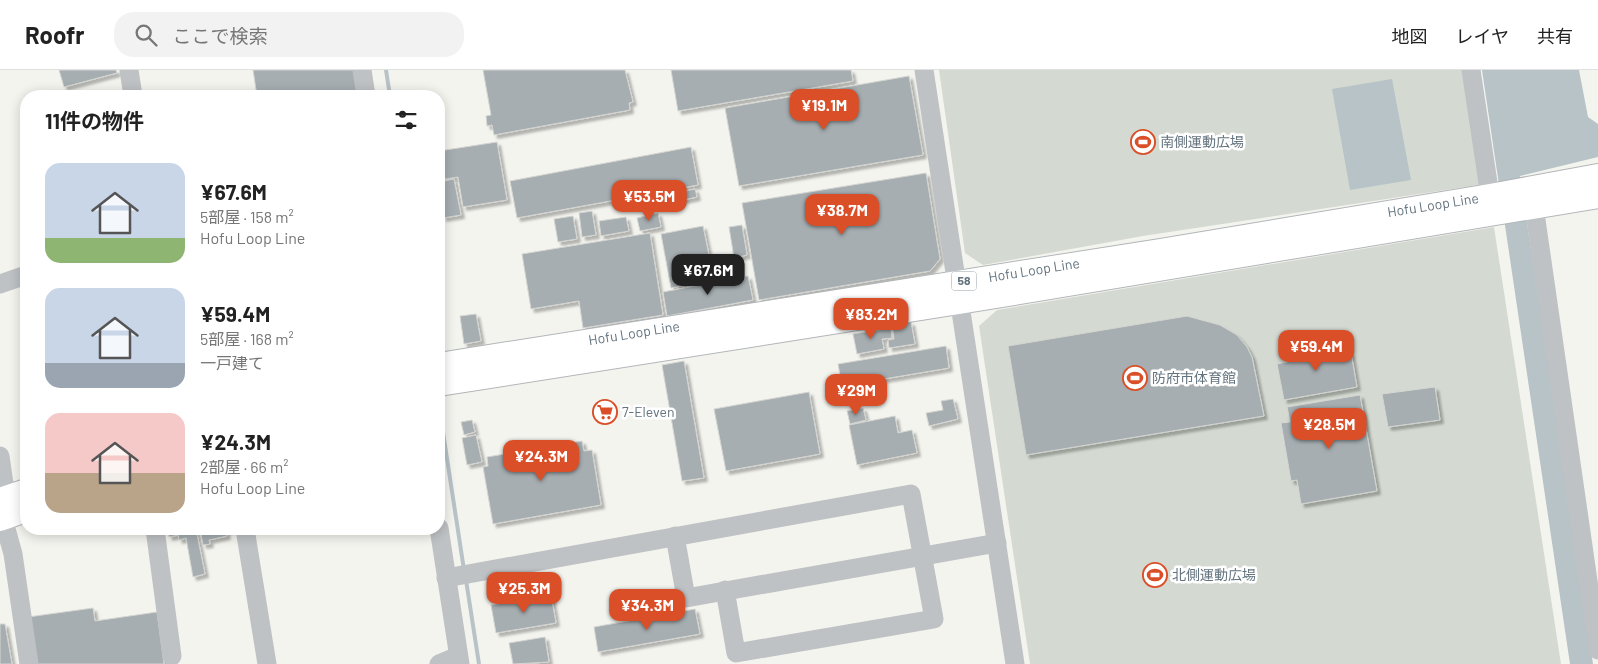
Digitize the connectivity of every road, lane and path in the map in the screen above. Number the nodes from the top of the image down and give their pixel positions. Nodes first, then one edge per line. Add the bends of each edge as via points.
1 (129, 70) edge
2 (362, 70) edge
3 (924, 70) edge
4 (1471, 70) edge
5 (132, 90) edge
6 (365, 90) edge
7 (1598, 176) edge
8 (1598, 196) edge
9 (1529, 201) junction
10 (1489, 205) junction
11 (20, 277) edge
12 (0, 284) edge
13 (958, 292) junction
14 (445, 364) edge
15 (445, 383) edge
16 (0, 456) edge
17 (7, 505) edge
18 (20, 508) edge
19 (156, 535) edge
20 (246, 535) edge
21 (440, 535) edge
22 (675, 536) junction
23 (997, 542) junction
24 (923, 556) junction
25 (446, 578) junction
26 (725, 590) junction
27 (1598, 650) edge
28 (172, 656) dead end
29 (459, 660) edge
30 (28, 664) edge
31 (266, 664) edge
32 (439, 664) edge
33 (1015, 664) edge

1 - 5 street
2 - 6 street
3 - 13 street
4 - 10 street
7 - 9 main road, Hofu Loop Line / 58
8 - 9 main road, Hofu Loop Line / 58
9 - 10 main road, Hofu Loop Line / 58
9 - 27 street
10 - 13 main road, Hofu Loop Line / 58
11 - 12 street
13 - 14 main road, Hofu Loop Line / 58
13 - 15 main road, Hofu Loop Line / 58
13 - 23 street
16 - 17 street
17 - 18 main road
17 - 30 street
19 - 28 street
20 - 31 street
21 - 25 street
22 - 24 street via 911,494
22 - 25 street
22 - 26 street via 686,598
23 - 24 street
23 - 33 street
24 - 26 street
24 - 26 street via 934,619 736,652
25 - 29 street
29 - 32 street

